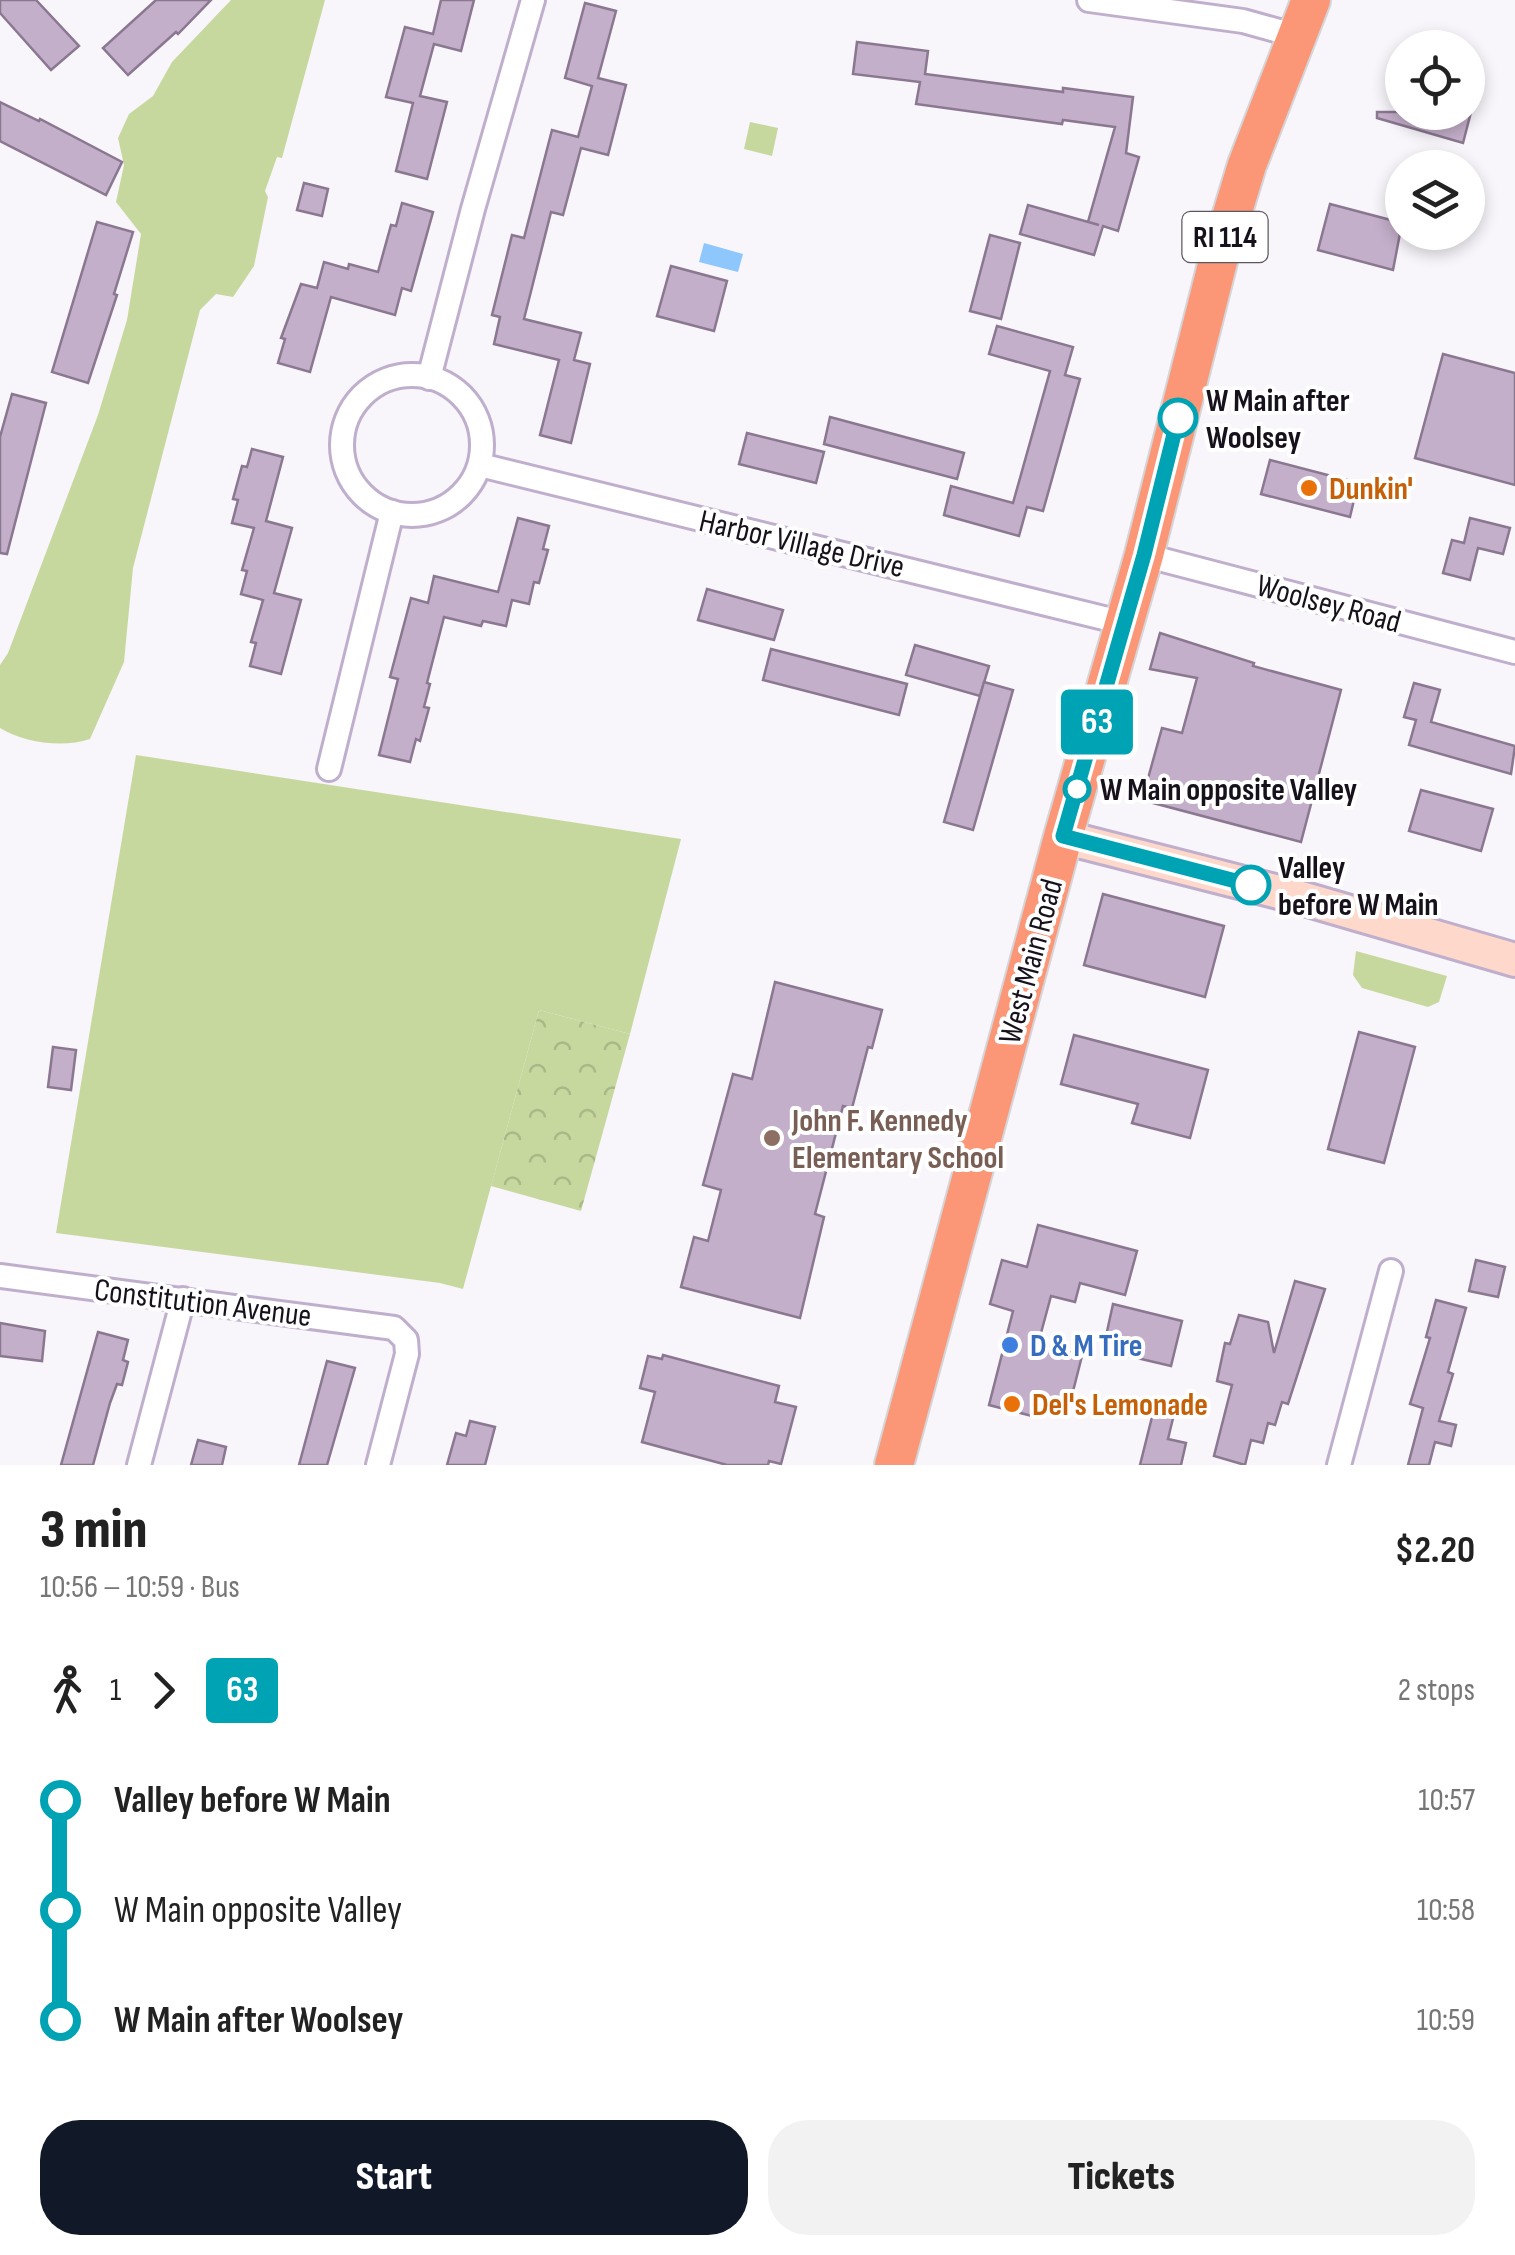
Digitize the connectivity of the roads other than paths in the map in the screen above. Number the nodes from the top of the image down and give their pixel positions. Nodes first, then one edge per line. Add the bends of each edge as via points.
1 (533, 0) edge
2 (1089, 0) edge
3 (1311, 0) edge
4 (1296, 36) junction
5 (430, 378) junction
6 (480, 465) junction
7 (392, 512) junction
8 (1144, 555) junction
9 (1124, 623) junction
10 (1515, 652) edge
11 (330, 769) dead end
12 (1063, 836) junction
13 (1515, 960) edge
14 (1391, 1271) dead end
15 (0, 1276) edge
16 (183, 1299) junction
17 (139, 1465) edge
18 (378, 1465) edge
19 (894, 1465) edge
20 (1340, 1465) edge

1 - 5 street
2 - 4 street via 1243,21
3 - 4 highway, West Main Road / RI 114
4 - 8 highway, West Main Road / RI 114 via 1218,257
5 - 6 street via 458,392 477,418
5 - 7 street via 383,382 358,402 344,430 352,480
6 - 7 street via 446,506
6 - 9 street, Harbor Village Drive
7 - 11 street
8 - 9 highway, West Main Road / RI 114
8 - 10 street, Woolsey Road
9 - 12 highway, West Main Road / RI 114
12 - 13 main road
12 - 19 highway, West Main Road / RI 114
14 - 20 street
15 - 16 street, Constitution Avenue
16 - 17 street
16 - 18 street, Constitution Avenue via 389,1326 404,1334 406,1354

